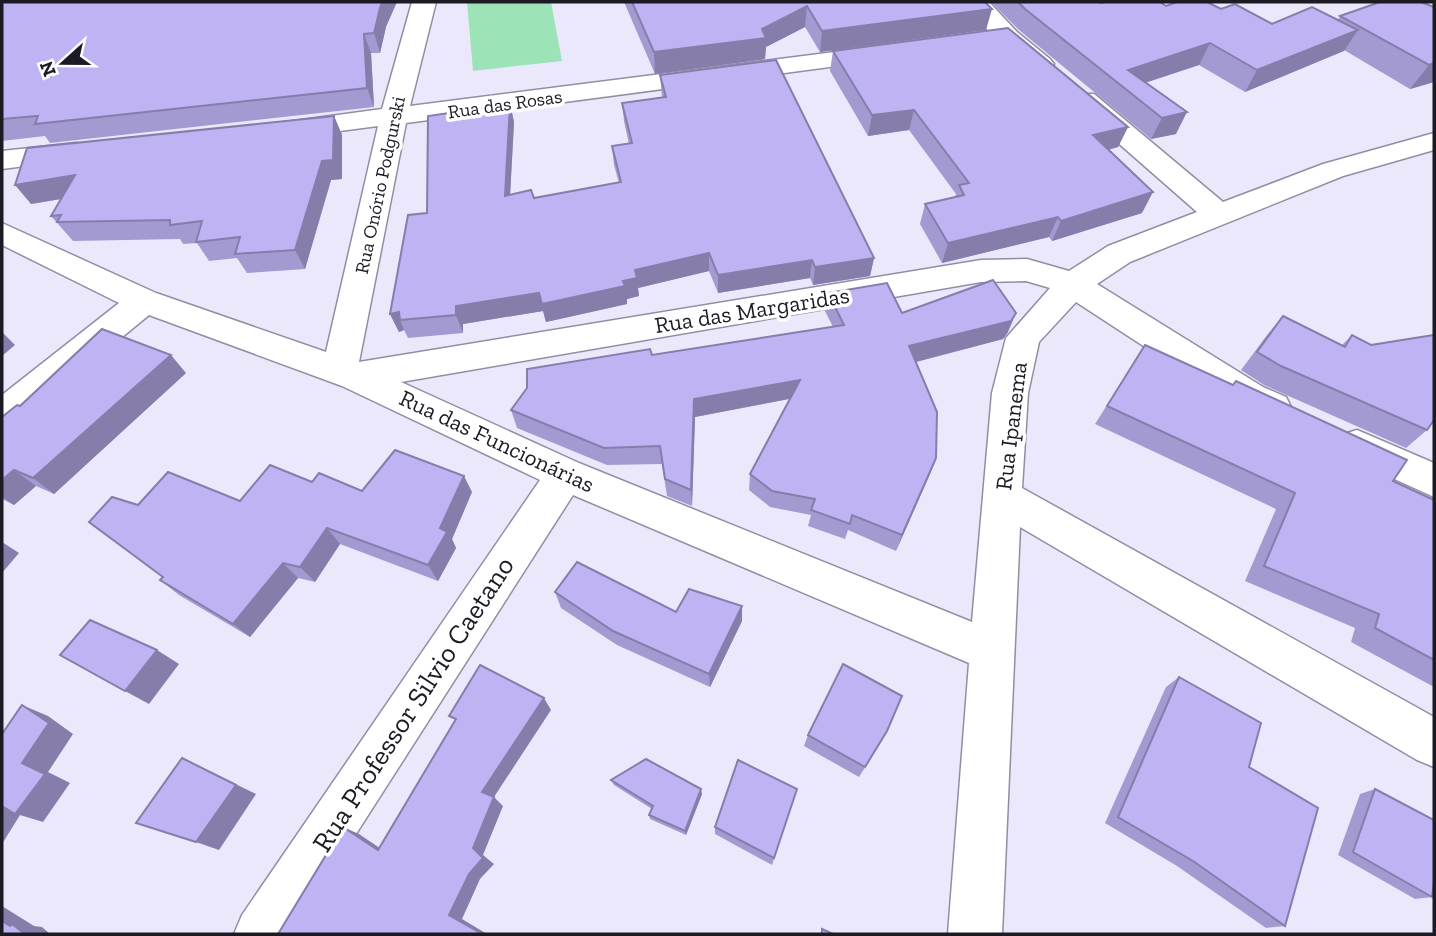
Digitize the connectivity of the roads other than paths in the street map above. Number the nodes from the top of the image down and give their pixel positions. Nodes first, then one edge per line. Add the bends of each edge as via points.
1 (424, 2) edge
2 (977, 2) edge
3 (1008, 37) junction
4 (980, 40) edge
5 (912, 49) edge
6 (393, 119) junction
7 (258, 133) edge
8 (1434, 141) edge
9 (96, 150) edge
10 (2, 160) edge
11 (1219, 215) junction
12 (2, 233) edge
13 (1073, 284) junction
14 (144, 301) junction
15 (347, 373) junction
16 (2, 415) edge
17 (565, 474) junction
18 (1434, 481) edge
19 (1002, 496) junction
20 (992, 651) junction
21 (1434, 744) edge
22 (261, 934) edge
23 (975, 934) edge

1 - 6 street, Rua Onório Podgurski
2 - 3 street
3 - 4 street
3 - 11 street
5 - 6 street, Rua das Rosas
6 - 7 street, Rua das Rosas
6 - 15 street, Rua Onório Podgurski
8 - 11 street, Rua Ipanema via 1333,170
9 - 10 street
11 - 13 street, Rua Ipanema via 1119,254
12 - 14 street, Rua das Funcionárias
13 - 15 street, Rua das Margaridas via 1027,270 981,271
13 - 18 street, Rua das Margaridas via 1250,397
13 - 19 street, Rua Ipanema via 1023,338 1010,393
14 - 15 street, Rua das Funcionárias
14 - 16 street
15 - 17 street, Rua das Funcionárias
17 - 20 street, Rua das Funcionárias
17 - 22 street, Rua Professor Silvio Caetano
19 - 20 street, Rua Ipanema
19 - 21 street
20 - 23 street, Rua Ipanema

